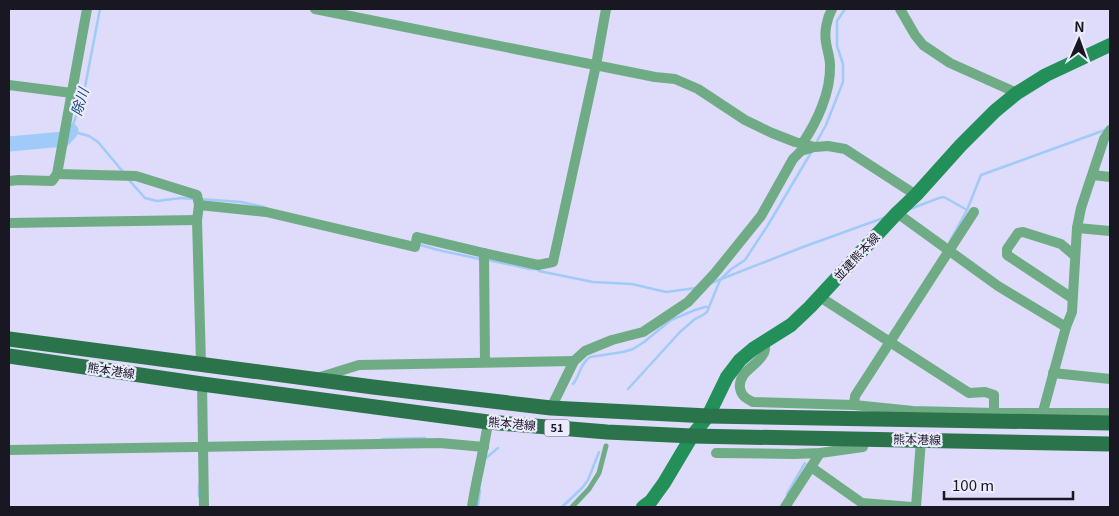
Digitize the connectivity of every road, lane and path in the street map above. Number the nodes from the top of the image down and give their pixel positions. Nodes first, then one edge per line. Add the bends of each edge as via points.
1 (87, 9) edge
2 (315, 9) edge
3 (606, 9) edge
4 (832, 9) edge
5 (900, 9) edge
6 (1110, 45) edge
7 (596, 64) junction
8 (9, 85) edge
9 (72, 93) junction
10 (1016, 93) junction
11 (1110, 130) edge
12 (802, 144) junction
13 (815, 147) junction
14 (57, 174) junction
15 (1093, 175) junction
16 (1110, 177) edge
17 (9, 181) edge
18 (916, 195) junction
19 (198, 205) junction
20 (974, 212) dead end
21 (898, 213) junction
22 (198, 220) junction
23 (9, 222) edge
24 (1077, 228) junction
25 (1110, 232) edge
26 (949, 251) junction
27 (484, 253) junction
28 (1075, 256) junction
29 (820, 297) junction
30 (1072, 298) junction
31 (1066, 327) junction
32 (9, 339) edge
33 (765, 341) junction
34 (890, 341) junction
35 (9, 356) edge
36 (574, 361) junction
37 (485, 362) junction
38 (201, 364) junction
39 (1053, 374) junction
40 (313, 379) junction
41 (1110, 379) edge
42 (202, 384) junction
43 (854, 405) junction
44 (551, 408) junction
45 (994, 413) junction
46 (1110, 413) edge
47 (708, 416) junction
48 (1041, 418) junction
49 (488, 422) junction
50 (1110, 423) edge
51 (692, 436) junction
52 (921, 440) junction
53 (1110, 444) edge
54 (606, 446) dead end
55 (203, 447) junction
56 (484, 447) junction
57 (863, 447) dead end
58 (9, 450) edge
59 (716, 453) dead end
60 (820, 453) junction
61 (811, 467) junction
62 (862, 505) edge
63 (204, 507) edge
64 (472, 507) edge
65 (572, 507) edge
66 (643, 507) edge
67 (785, 507) edge
68 (912, 507) edge
69 (916, 507) edge

1 - 9 street
2 - 7 street
3 - 7 street
4 - 12 street via 825,41 830,64 829,85
5 - 10 street via 923,45 950,63
6 - 10 main road, 並建熊本線
7 - 12 street via 675,79 698,89 745,120
7 - 27 street via 553,262 538,265
8 - 9 street
9 - 14 street
10 - 18 main road, 並建熊本線 via 961,145
11 - 15 street
12 - 13 street
13 - 18 street via 845,149
13 - 36 street via 801,151 793,160 761,216 688,302 642,332 585,351
14 - 17 street via 52,181
14 - 19 street via 136,176 197,195
15 - 16 street
15 - 24 street
18 - 21 main road, 並建熊本線
19 - 22 street
19 - 27 street via 266,212 416,247 417,237
20 - 26 street
21 - 26 street
21 - 29 main road, 並建熊本線
22 - 23 street
22 - 38 street
24 - 25 street
24 - 28 street
26 - 31 street via 998,286
26 - 34 street
27 - 37 street
28 - 30 street
28 - 30 street via 1060,244 1023,232 1018,233 1007,249 1007,255
29 - 33 main road, 並建熊本線 via 791,324
29 - 34 street
30 - 31 street via 1072,312
31 - 39 street
32 - 38 main road, 熊本港線 / 51
33 - 43 street via 764,355 740,382 741,393 746,399 753,402
33 - 47 main road, 並建熊本線 via 740,360 727,377
34 - 43 street via 855,396
34 - 45 street via 969,393 994,395
35 - 42 main road, 熊本港線 / 51
36 - 37 street
36 - 44 street
37 - 40 street via 359,365
38 - 40 main road, 熊本港線 / 51
39 - 41 street
39 - 48 street
40 - 44 main road, 熊本港線 / 51
42 - 49 main road, 熊本港線 / 51
42 - 55 street
43 - 45 street via 913,411
44 - 47 main road, 熊本港線 / 51
45 - 48 street
46 - 48 street
47 - 48 main road, 熊本港線 / 51
47 - 51 main road, 並建熊本線
48 - 50 main road, 熊本港線 / 51
49 - 51 main road, 熊本港線 / 51
49 - 56 street
51 - 52 main road, 熊本港線 / 51
51 - 66 main road, 並建熊本線 via 664,483
52 - 53 main road, 熊本港線 / 51
52 - 69 street
54 - 65 lane via 594,481
55 - 56 street via 440,443
55 - 58 street
55 - 63 street
56 - 64 street
57 - 60 street
59 - 60 street
60 - 61 street
61 - 62 street
61 - 67 street
62 - 68 street

